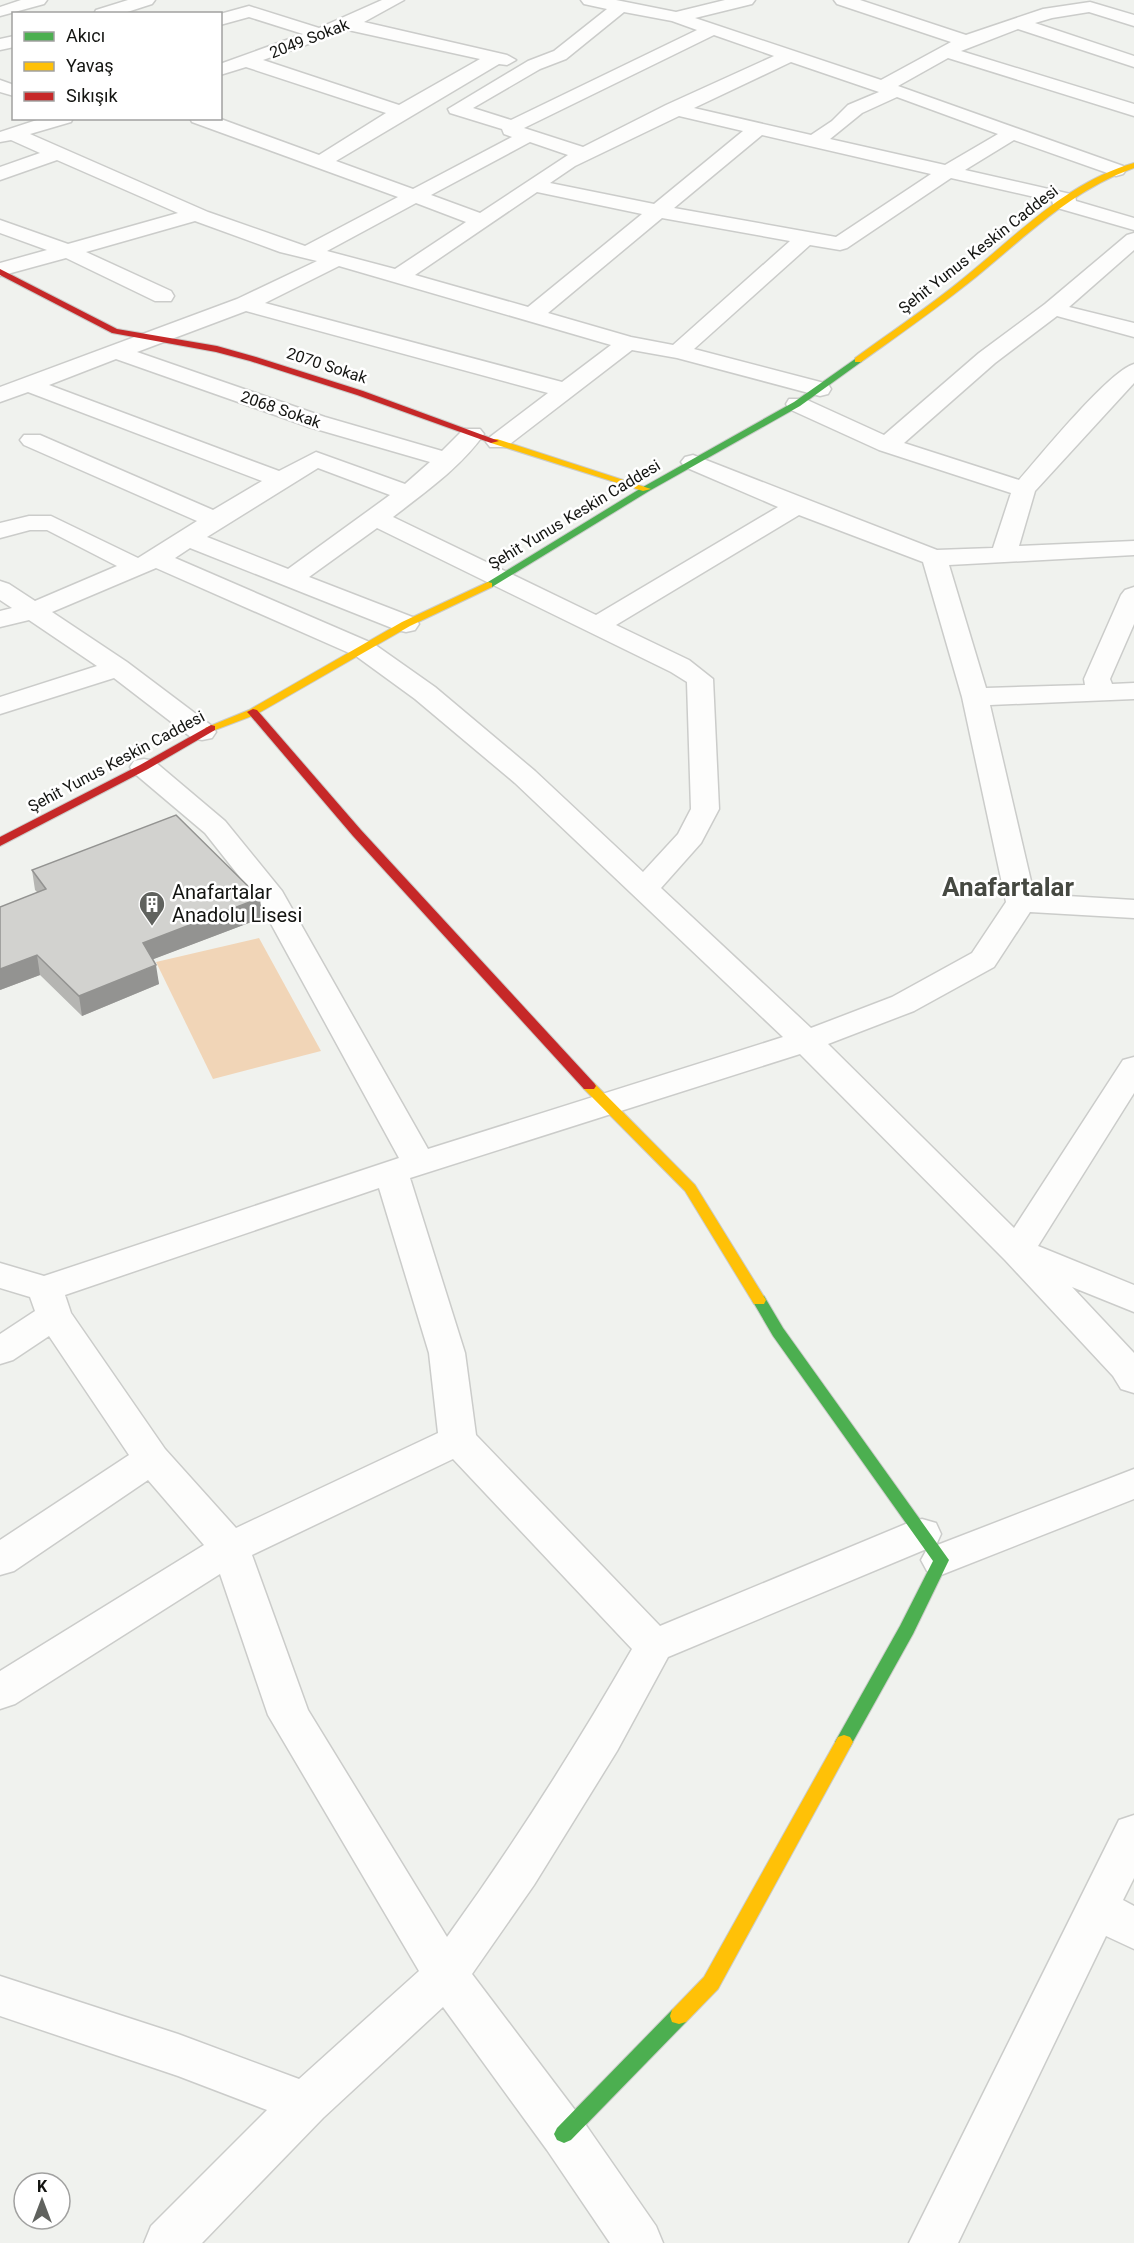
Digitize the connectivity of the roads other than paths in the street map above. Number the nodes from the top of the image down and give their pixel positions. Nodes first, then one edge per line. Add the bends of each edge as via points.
1 (38, 0) edge
2 (146, 0) edge
3 (363, 0) edge
4 (590, 0) edge
5 (746, 0) edge
6 (843, 0) edge
7 (389, 3) edge
8 (621, 3) edge
9 (913, 3) dead end
10 (1020, 3) dead end
11 (1091, 3) edge
12 (108, 12) edge
13 (5, 13) edge
14 (1049, 13) junction
15 (881, 14) junction
16 (676, 17) junction
17 (222, 19) edge
18 (1134, 21) edge
19 (1017, 23) junction
20 (347, 24) junction
21 (711, 30) junction
22 (320, 34) junction
23 (966, 41) junction
24 (946, 52) junction
25 (790, 55) junction
26 (496, 58) junction
27 (1134, 62) edge
28 (539, 63) junction
29 (231, 64) edge
30 (626, 73) junction
31 (889, 89) junction
32 (673, 109) junction
33 (1134, 110) edge
34 (401, 112) junction
35 (58, 120) edge
36 (205, 120) edge
37 (756, 130) junction
38 (520, 132) junction
39 (1011, 134) junction
40 (6, 136) edge
41 (813, 142) junction
42 (56, 154) junction
43 (585, 154) junction
44 (321, 162) junction
45 (1134, 165) edge
46 (1116, 170) junction
47 (945, 173) junction
48 (0, 174) edge
49 (533, 185) junction
50 (416, 196) junction
51 (1064, 201) junction
52 (656, 211) junction
53 (197, 214) junction
54 (481, 220) junction
55 (1134, 224) edge
56 (0, 226) edge
57 (806, 238) junction
58 (1134, 239) edge
59 (68, 251) junction
60 (308, 253) junction
61 (337, 259) junction
62 (0, 271) edge
63 (399, 276) junction
64 (163, 296) dead end
65 (245, 304) junction
66 (1053, 309) junction
67 (532, 315) junction
68 (1134, 330) edge
69 (151, 339) junction
70 (628, 343) junction
71 (116, 352) junction
72 (678, 352) junction
73 (1130, 379) edge
74 (10, 388) edge
75 (820, 389) junction
76 (564, 390) junction
77 (797, 404) junction
78 (472, 434) junction
79 (32, 440) dead end
80 (498, 442) junction
81 (887, 445) junction
82 (448, 460) junction
83 (693, 462) junction
84 (281, 480) junction
85 (646, 489) junction
86 (1024, 489) junction
87 (410, 494) junction
88 (797, 506) junction
89 (376, 518) junction
90 (215, 520) junction
91 (0, 531) edge
92 (188, 538) junction
93 (1134, 548) edge
94 (1004, 554) junction
95 (934, 558) junction
96 (146, 563) junction
97 (502, 578) junction
98 (289, 580) junction
99 (0, 589) edge
100 (1134, 595) edge
101 (33, 611) junction
102 (0, 619) edge
103 (406, 624) junction
104 (596, 626) junction
105 (365, 650) junction
106 (118, 668) junction
107 (1134, 691) edge
108 (1100, 692) junction
109 (975, 697) junction
110 (0, 706) edge
111 (253, 712) junction
112 (202, 732) junction
113 (144, 766) junction
114 (0, 842) edge
115 (645, 888) junction
116 (1021, 902) junction
117 (1134, 909) edge
118 (806, 1041) junction
119 (1134, 1067) edge
120 (607, 1105) junction
121 (405, 1167) junction
122 (1017, 1251) junction
123 (0, 1275) edge
124 (1134, 1299) edge
125 (50, 1302) junction
126 (0, 1351) edge
127 (1131, 1369) edge
128 (458, 1440) junction
129 (152, 1459) junction
130 (1134, 1483) edge
131 (931, 1547) junction
132 (230, 1548) junction
133 (0, 1560) edge
134 (654, 1646) junction
135 (0, 1692) edge
136 (1134, 1833) edge
137 (1116, 1918) edge
138 (446, 1975) junction
139 (0, 1996) edge
140 (306, 2103) junction
141 (564, 2134) junction
142 (168, 2243) edge
143 (639, 2243) edge
144 (933, 2243) edge

1 - 13 street
2 - 12 street
3 - 7 street
4 - 8 street
5 - 16 street
6 - 15 street
7 - 20 street, 2049 Sokak
8 - 16 street
8 - 28 street via 560,56
9 - 15 street
10 - 14 street
11 - 14 street
11 - 18 street
14 - 19 street
15 - 23 street
16 - 21 street
17 - 22 street via 249,11
19 - 23 street
19 - 27 street
20 - 22 street, 2049 Sokak
20 - 26 street
21 - 25 street
21 - 30 street
22 - 29 street, 2049 Sokak
23 - 24 street
24 - 31 street
24 - 33 street
25 - 31 street
25 - 32 street
26 - 28 street
26 - 34 street
28 - 30 street
28 - 38 street via 457,109
29 - 34 street
30 - 38 street
31 - 39 street
31 - 41 street via 855,109
32 - 37 street
32 - 43 street
34 - 44 street
35 - 40 street
36 - 44 street
37 - 41 street
37 - 52 street
38 - 43 street
38 - 50 street
39 - 46 street
39 - 47 street
40 - 42 street
41 - 47 street
42 - 48 street
42 - 53 street
43 - 49 street
44 - 50 street
45 - 46 street, Şehit Yunus Keskin Caddesi
46 - 51 street, Şehit Yunus Keskin Caddesi
47 - 51 street
47 - 57 street via 840,244
49 - 52 street
49 - 54 street
50 - 54 street
50 - 60 street
51 - 55 street
51 - 75 street, Şehit Yunus Keskin Caddesi via 957,288
52 - 57 street
52 - 67 street
53 - 59 street
53 - 60 street
54 - 63 street
56 - 59 street
57 - 72 street
58 - 66 street
59 - 62 street
59 - 64 street
60 - 61 street
61 - 63 street
61 - 65 street
62 - 69 street, 2070 Sokak via 116,331
63 - 67 street
65 - 69 street
65 - 76 street
66 - 68 street
66 - 81 street via 987,358
67 - 70 street
69 - 71 street
69 - 78 street, 2070 Sokak via 208,347 253,359
70 - 72 street
70 - 76 street
71 - 74 street
71 - 82 street, 2068 Sokak via 317,422
72 - 75 street
73 - 86 street
74 - 84 street
75 - 77 street, Şehit Yunus Keskin Caddesi
76 - 80 street
77 - 81 street
77 - 83 street, Şehit Yunus Keskin Caddesi
78 - 80 street, 2070 Sokak
78 - 82 street
79 - 90 street
80 - 85 street, 2070 Sokak
81 - 86 street
82 - 87 street
83 - 85 street, Şehit Yunus Keskin Caddesi
83 - 88 street
84 - 87 street via 316,459
84 - 90 street
85 - 97 street, Şehit Yunus Keskin Caddesi
86 - 94 street
87 - 89 street
88 - 95 street
88 - 104 street
89 - 97 street
89 - 98 street
90 - 92 street
91 - 96 street via 29,523 51,523
92 - 96 street
92 - 98 street
93 - 94 street
94 - 95 street
95 - 109 street
96 - 101 street
96 - 105 street
97 - 103 street, Şehit Yunus Keskin Caddesi
97 - 104 street
98 - 103 street
99 - 101 street
100 - 108 street via 1097,679
101 - 102 street
101 - 106 street
103 - 105 street, Şehit Yunus Keskin Caddesi
104 - 115 street via 700,679 705,809 691,837
105 - 111 street, Şehit Yunus Keskin Caddesi
105 - 115 street via 425,693 525,777
106 - 110 street
106 - 112 street
107 - 108 street
108 - 109 street
109 - 116 street
111 - 112 street, Şehit Yunus Keskin Caddesi
111 - 120 street via 365,842
112 - 113 street, Şehit Yunus Keskin Caddesi
113 - 114 street, Şehit Yunus Keskin Caddesi
113 - 121 street via 215,827 271,897
115 - 118 street
116 - 117 street
116 - 118 street via 983,960 903,1004
118 - 120 street
118 - 122 street
119 - 122 street
120 - 121 street
120 - 131 street via 690,1188 778,1332
121 - 125 street
121 - 128 street via 447,1353
122 - 124 street
122 - 127 street
123 - 125 street
125 - 126 street
125 - 129 street
128 - 132 street
128 - 134 street
129 - 132 street
129 - 133 street
130 - 131 street
131 - 134 street
131 - 141 street via 907,1629 711,1983
132 - 135 street
132 - 138 street via 289,1715
134 - 138 street via 602,1739 519,1872
136 - 137 street
137 - 144 street
138 - 140 street
138 - 141 street
139 - 140 street via 178,2055
140 - 142 street
141 - 143 street

